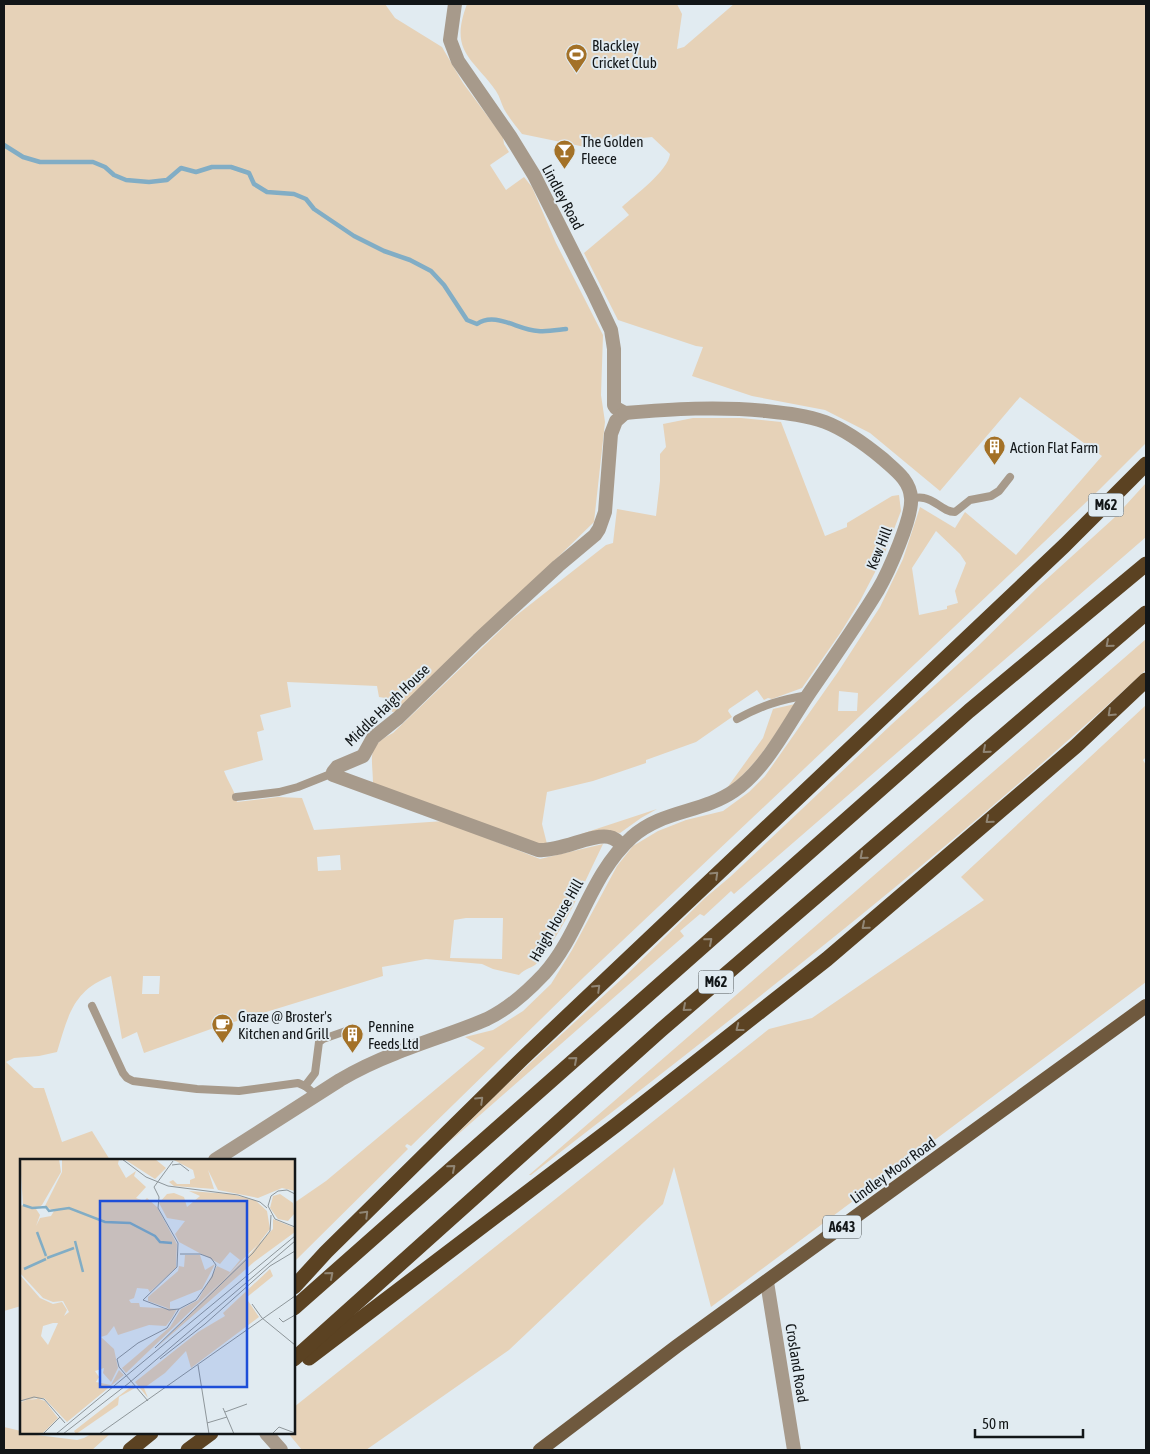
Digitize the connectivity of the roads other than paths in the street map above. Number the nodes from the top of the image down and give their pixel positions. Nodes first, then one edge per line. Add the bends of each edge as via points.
1 (455, 4) edge
2 (625, 413) junction
3 (1146, 464) edge
4 (1010, 477) dead end
5 (911, 498) junction
6 (1146, 564) edge
7 (1146, 613) edge
8 (1146, 680) edge
9 (808, 695) junction
10 (737, 719) dead end
11 (334, 773) junction
12 (236, 797) dead end
13 (650, 824) joint
14 (622, 846) junction
15 (92, 1006) dead end
16 (1146, 1006) edge
17 (346, 1031) dead end
18 (305, 1086) junction
19 (316, 1095) junction
20 (218, 1159) edge
21 (767, 1282) junction
22 (295, 1286) edge
23 (295, 1307) edge
24 (295, 1359) edge
25 (295, 1368) edge
26 (150, 1434) edge
27 (209, 1434) edge
28 (268, 1435) edge
29 (130, 1450) edge
30 (188, 1450) edge
31 (281, 1450) edge
32 (540, 1450) edge
33 (794, 1450) edge

1 - 2 street, Lindley Road via 450,34 455,54 524,159 593,292 613,337 614,405
2 - 5 street via 724,408 784,413 824,422 869,448 899,473
2 - 11 street, Middle Haigh House via 616,421 611,434 605,512 595,536 544,578 373,738 363,756 337,767
22 -> 3 highway, M62 via 522,1059 1065,545
4 - 5 lane via 999,492 970,500 955,512 924,498
5 - 9 street, Kew Hill via 909,515 883,581
23 -> 6 highway, M62 via 969,711
7 -> 24 highway, M62 via 661,1030
8 -> 25 highway via 1076,746 827,959 616,1125
9 - 10 lane via 761,706
9 - 13 street, Kew Hill via 760,766 742,785 714,802
11 - 12 lane via 279,792
11 - 14 street via 334,776 538,850 602,836 614,838
13 - 14 street, Haigh House Hill
14 - 19 street, Haigh House Hill via 603,871 557,956 539,980 516,999 488,1018 374,1063
15 - 18 lane via 123,1073 133,1081 197,1089 239,1090 291,1082
16 - 21 main road, Lindley Moor Road / A643
17 - 18 lane via 319,1042 316,1074
18 - 19 lane
19 - 20 street, Haigh House Hill
21 - 32 main road, Lindley Moor Road / A643
21 - 33 street, Crosland Road
26 - 29 highway
27 - 30 highway
28 - 31 street

